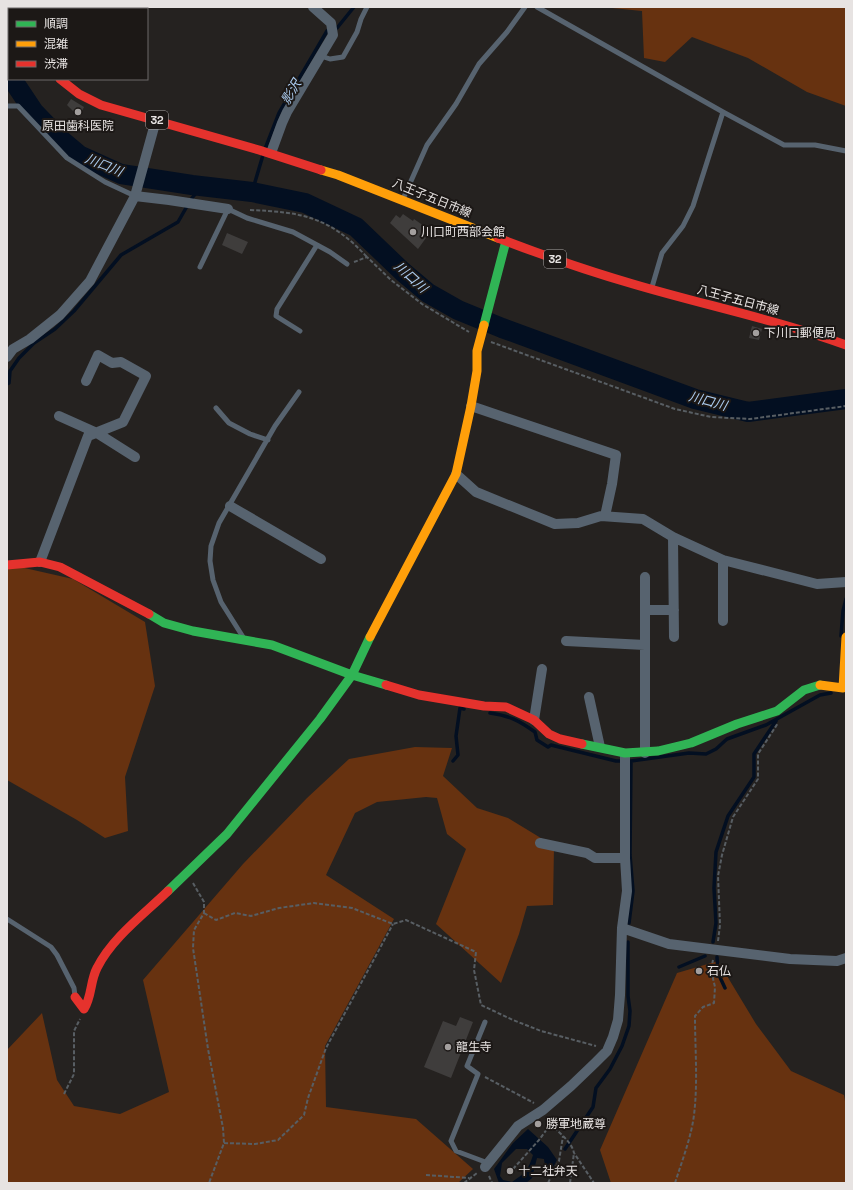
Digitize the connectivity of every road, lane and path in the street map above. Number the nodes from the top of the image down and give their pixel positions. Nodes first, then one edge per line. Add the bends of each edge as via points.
1 (313, 7) edge
2 (367, 7) edge
3 (525, 7) edge
4 (537, 7) edge
5 (321, 56) junction
6 (61, 80) edge
7 (7, 106) edge
8 (723, 112) junction
9 (156, 120) junction
10 (846, 151) edge
11 (271, 153) junction
12 (136, 193) junction
13 (404, 199) junction
14 (228, 209) junction
15 (506, 240) junction
16 (317, 245) junction
17 (367, 257) junction
18 (347, 264) joint
19 (200, 267) dead end
20 (652, 289) junction
21 (300, 331) dead end
22 (480, 338) junction
23 (846, 345) edge
24 (7, 357) edge
25 (86, 381) dead end
26 (299, 392) dead end
27 (471, 406) junction
28 (846, 406) edge
29 (216, 408) dead end
30 (59, 416) dead end
31 (97, 433) junction
32 (268, 440) junction
33 (135, 456) dead end
34 (456, 474) junction
35 (230, 506) junction
36 (605, 516) junction
37 (672, 536) junction
38 (321, 559) dead end
39 (723, 560) junction
40 (40, 562) junction
41 (7, 565) edge
42 (645, 578) dead end
43 (846, 582) edge
44 (645, 610) junction
45 (674, 610) junction
46 (723, 621) dead end
47 (674, 637) dead end
48 (846, 637) edge
49 (245, 640) junction
50 (566, 641) dead end
51 (645, 645) junction
52 (542, 669) dead end
53 (352, 675) junction
54 (844, 690) edge
55 (589, 697) dead end
56 (781, 719) dead end
57 (534, 720) junction
58 (600, 747) junction
59 (645, 753) junction
60 (626, 754) junction
61 (540, 843) dead end
62 (626, 858) junction
63 (186, 874) junction
64 (204, 913) junction
65 (7, 919) edge
66 (393, 924) junction
67 (622, 928) junction
68 (717, 949) junction
69 (846, 958) edge
70 (75, 997) joint
71 (84, 1009) junction
72 (485, 1022) dead end
73 (591, 1044) dead end
74 (493, 1081) dead end
75 (64, 1094) dead end
76 (530, 1101) dead end
77 (540, 1112) junction
78 (550, 1125) junction
79 (563, 1137) junction
80 (224, 1143) junction
81 (574, 1153) junction
82 (487, 1165) junction
83 (513, 1169) dead end
84 (426, 1175) dead end
85 (470, 1178) junction
86 (209, 1183) edge
87 (464, 1183) edge
88 (548, 1183) edge
89 (570, 1183) edge
90 (594, 1183) edge
91 (675, 1183) edge

1 - 5 street via 331,23 333,35
2 - 5 lane via 343,57 330,60
3 - 13 lane via 508,32 479,64 456,104 427,145
4 - 8 lane
5 - 11 street via 287,112
6 - 9 street, 八王子五日市線 / 32 via 94,102
7 - 12 lane via 18,106 67,158 105,182
8 - 10 lane via 784,145 815,145
8 - 20 lane via 693,206 683,226 662,253
9 - 11 street, 八王子五日市線 / 32
9 - 12 street
11 - 13 street, 八王子五日市線 / 32
12 - 14 street
12 - 24 street via 90,280 60,315 13,349
13 - 15 street, 八王子五日市線 / 32
14 - 16 lane via 247,218 293,232
14 - 17 path via 280,211 324,222 357,246
14 - 19 lane
15 - 20 street, 八王子五日市線 / 32 via 575,266
15 - 22 street
16 - 18 lane
16 - 21 lane via 277,310 276,316
17 - 18 path
17 - 22 path via 422,304
20 - 23 street, 八王子五日市線 / 32 via 816,334
22 - 27 street
22 - 28 path via 675,409 711,417 750,419
25 - 31 street via 98,355 112,363 121,362 146,376 123,422
26 - 32 lane
27 - 34 street
27 - 36 street via 616,455
29 - 32 lane via 229,422 250,434
30 - 31 street
31 - 33 street
31 - 40 street via 88,436
32 - 35 lane
34 - 36 street via 476,492 555,524 578,523
34 - 53 street
35 - 38 street
35 - 49 lane via 219,523 210,561 213,580 221,602
36 - 37 street via 643,519
37 - 39 street
37 - 45 street
39 - 43 street via 817,584
39 - 46 street
40 - 41 street
40 - 49 street via 67,570 164,623
42 - 44 street
44 - 45 street
44 - 51 street
45 - 47 street
48 - 54 street
49 - 53 street via 272,645
50 - 51 street
51 - 59 street
52 - 57 street
53 - 57 street via 419,695 484,706 506,707
53 - 63 street via 320,719 227,834
54 - 59 street via 818,685 804,690 778,711 691,743
55 - 58 street
56 - 68 path via 758,754 758,779 733,817 722,855 718,876 720,925
57 - 58 street via 560,739
58 - 60 street
59 - 60 street
60 - 62 street
61 - 62 street via 587,853 595,858
62 - 67 street via 627,891
63 - 64 path via 204,902
63 - 71 street via 108,948 97,967 90,988 89,1001
64 - 66 path via 216,920 235,913 252,916 279,908 314,903 352,908
64 - 80 path via 194,930 193,948
65 - 70 lane via 51,947 74,988
66 - 73 path via 406,920 476,952 474,970 481,1005 541,1031
66 - 80 path via 326,1048 304,1115 278,1140 255,1144
67 - 68 street via 669,944
67 - 77 street via 618,1020 607,1051
68 - 69 street via 790,959 837,961
68 - 91 path via 711,970 715,987 714,1002 702,1007 695,1016 697,1071 694,1116
70 - 71 street
71 - 75 path via 74,1031 74,1074
72 - 82 lane via 467,1066 478,1074 451,1141 456,1151
74 - 76 path
77 - 78 path
77 - 82 street via 518,1126
78 - 79 path
78 - 83 path
79 - 81 path
79 - 88 path via 559,1161
80 - 86 path
81 - 89 path
81 - 90 path
82 - 85 path
84 - 85 path
85 - 87 path

